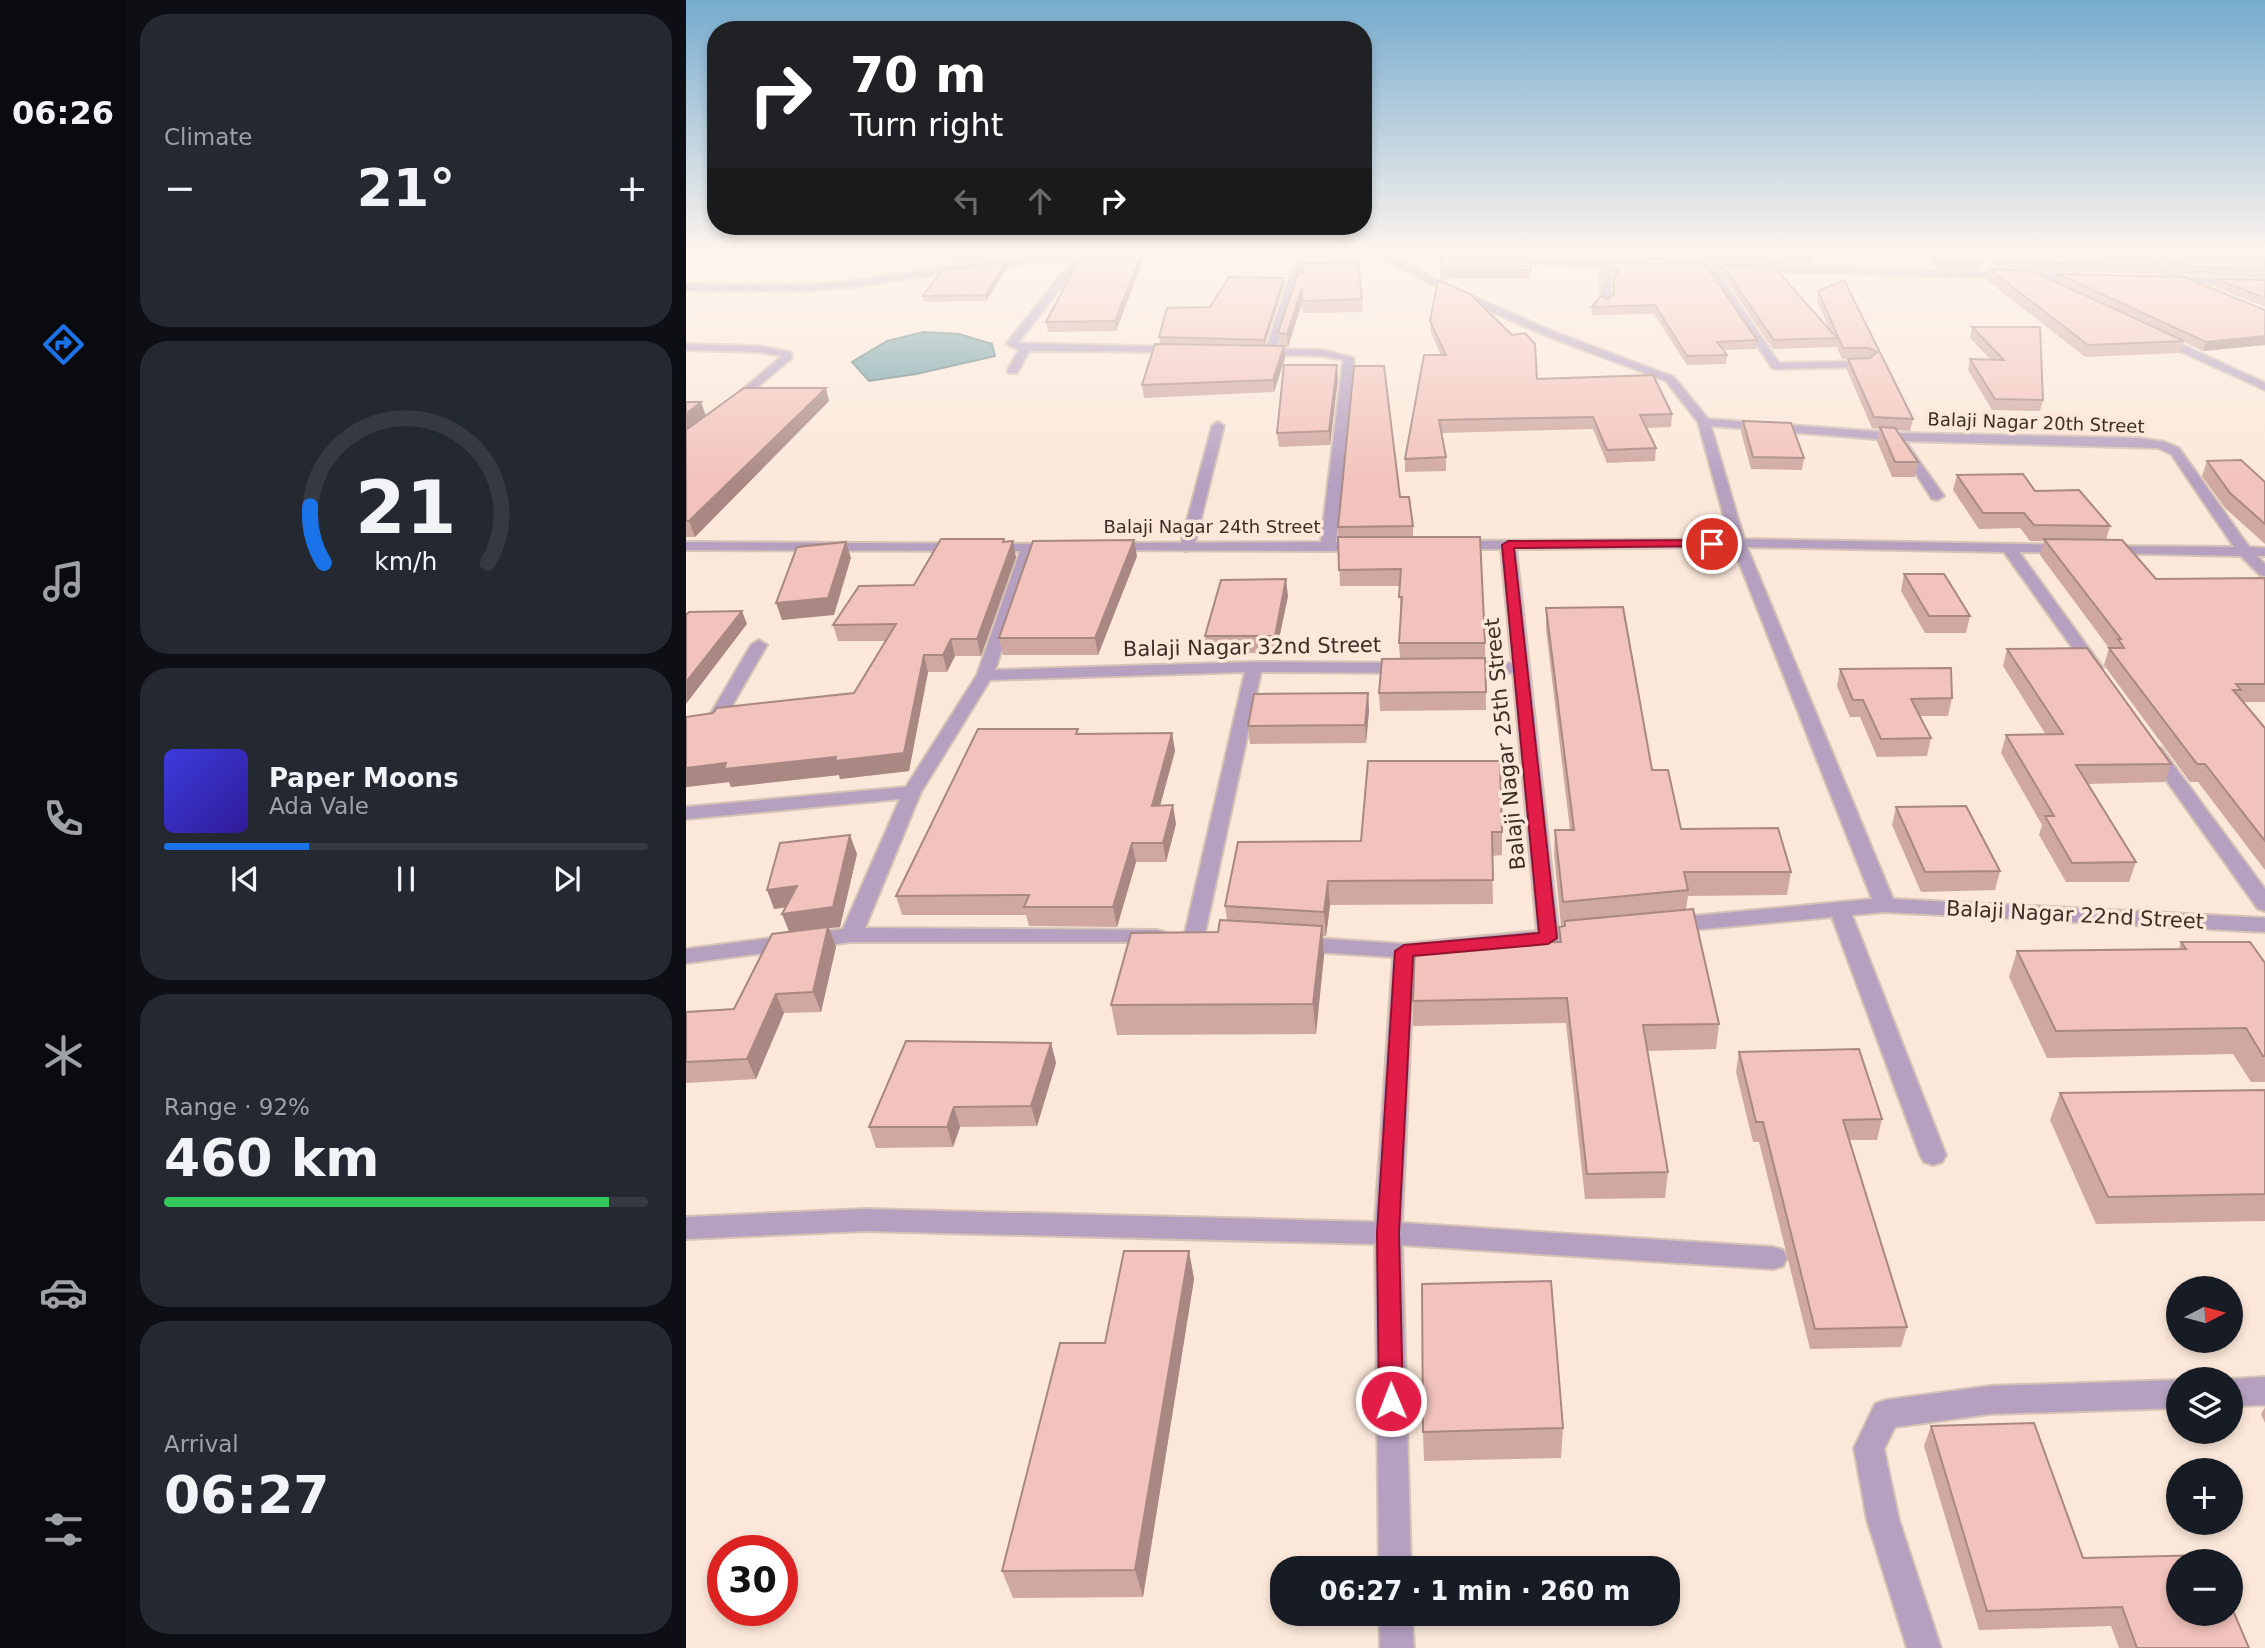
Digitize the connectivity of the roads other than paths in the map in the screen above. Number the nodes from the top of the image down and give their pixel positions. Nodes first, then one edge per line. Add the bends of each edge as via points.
1 (1023, 329) edge
2 (1278, 329) edge
3 (1539, 329) edge
4 (1751, 329) edge
5 (2152, 334) edge
6 (686, 347) edge
7 (1025, 348) junction
8 (1188, 351) edge
9 (1243, 351) edge
10 (1270, 352) junction
11 (1867, 364) edge
12 (1013, 371) dead end
13 (2265, 387) edge
14 (717, 416) edge
15 (1704, 422) junction
16 (1218, 426) dead end
17 (1898, 437) junction
18 (1937, 496) dead end
19 (1738, 543) junction
20 (1439, 545) edge
21 (1508, 545) junction
22 (686, 546) edge
23 (1383, 546) edge
24 (1029, 547) junction
25 (1069, 547) edge
26 (1095, 547) edge
27 (1187, 547) junction
28 (1328, 547) junction
29 (2008, 548) junction
30 (2244, 551) junction
31 (2265, 552) edge
32 (2265, 572) edge
33 (759, 645) dead end
34 (1254, 667) junction
35 (1422, 668) edge
36 (1450, 668) edge
37 (1519, 668) junction
38 (985, 675) junction
39 (2105, 682) edge
40 (686, 728) edge
41 (2145, 737) edge
42 (912, 792) junction
43 (686, 813) edge
44 (2265, 904) edge
45 (1885, 905) junction
46 (1839, 908) junction
47 (2265, 925) edge
48 (1645, 928) edge
49 (1603, 932) edge
50 (851, 935) junction
51 (1548, 938) junction
52 (1279, 943) edge
53 (1404, 951) junction
54 (686, 956) edge
55 (1933, 1155) dead end
56 (686, 1228) edge
57 (1388, 1233) junction
58 (1773, 1258) dead end
59 (2265, 1391) edge
60 (2243, 1392) edge
61 (2166, 1394) edge
62 (1395, 1556) edge
63 (1396, 1626) edge
64 (1397, 1648) edge
65 (1924, 1648) edge

1 - 7 street via 1011,344
2 - 10 street
3 - 15 street via 1670,379
4 - 11 street via 1776,366
5 - 13 street
6 - 14 street via 758,348 787,354
7 - 8 street
7 - 12 street
9 - 10 street
10 - 28 street via 1323,352 1349,358
15 - 17 street, Balaji Nagar 20th Street
15 - 19 street
16 - 27 street
17 - 18 street
17 - 30 street, Balaji Nagar 20th Street via 2161,445 2175,451
19 - 21 street
19 - 29 street
19 - 45 street
20 - 21 street
21 - 37 street, Balaji Nagar 25th Street
22 - 24 street
23 - 28 street, Balaji Nagar 24th Street
24 - 25 street
24 - 38 street
26 - 27 street, Balaji Nagar 24th Street
27 - 28 street, Balaji Nagar 24th Street
29 - 30 street
29 - 39 street
30 - 31 street
30 - 32 street, Balaji Nagar 20th Street
33 - 40 street via 713,724
34 - 35 street, Balaji Nagar 32nd Street
34 - 38 street, Balaji Nagar 32nd Street
34 - 50 street via 1202,938
36 - 37 street
37 - 51 street, Balaji Nagar 25th Street
38 - 42 street
41 - 44 street
42 - 43 street
42 - 50 street
45 - 46 street, Balaji Nagar 22nd Street
45 - 47 street, Balaji Nagar 22nd Street
46 - 48 street, Balaji Nagar 22nd Street
46 - 55 street
49 - 51 street
50 - 54 street
51 - 53 street
52 - 53 street
53 - 57 street
56 - 57 street via 864,1220
57 - 58 street
57 - 62 street
59 - 60 street
61 - 65 street via 1990,1400 1886,1414 1869,1448 1883,1520
63 - 64 street

